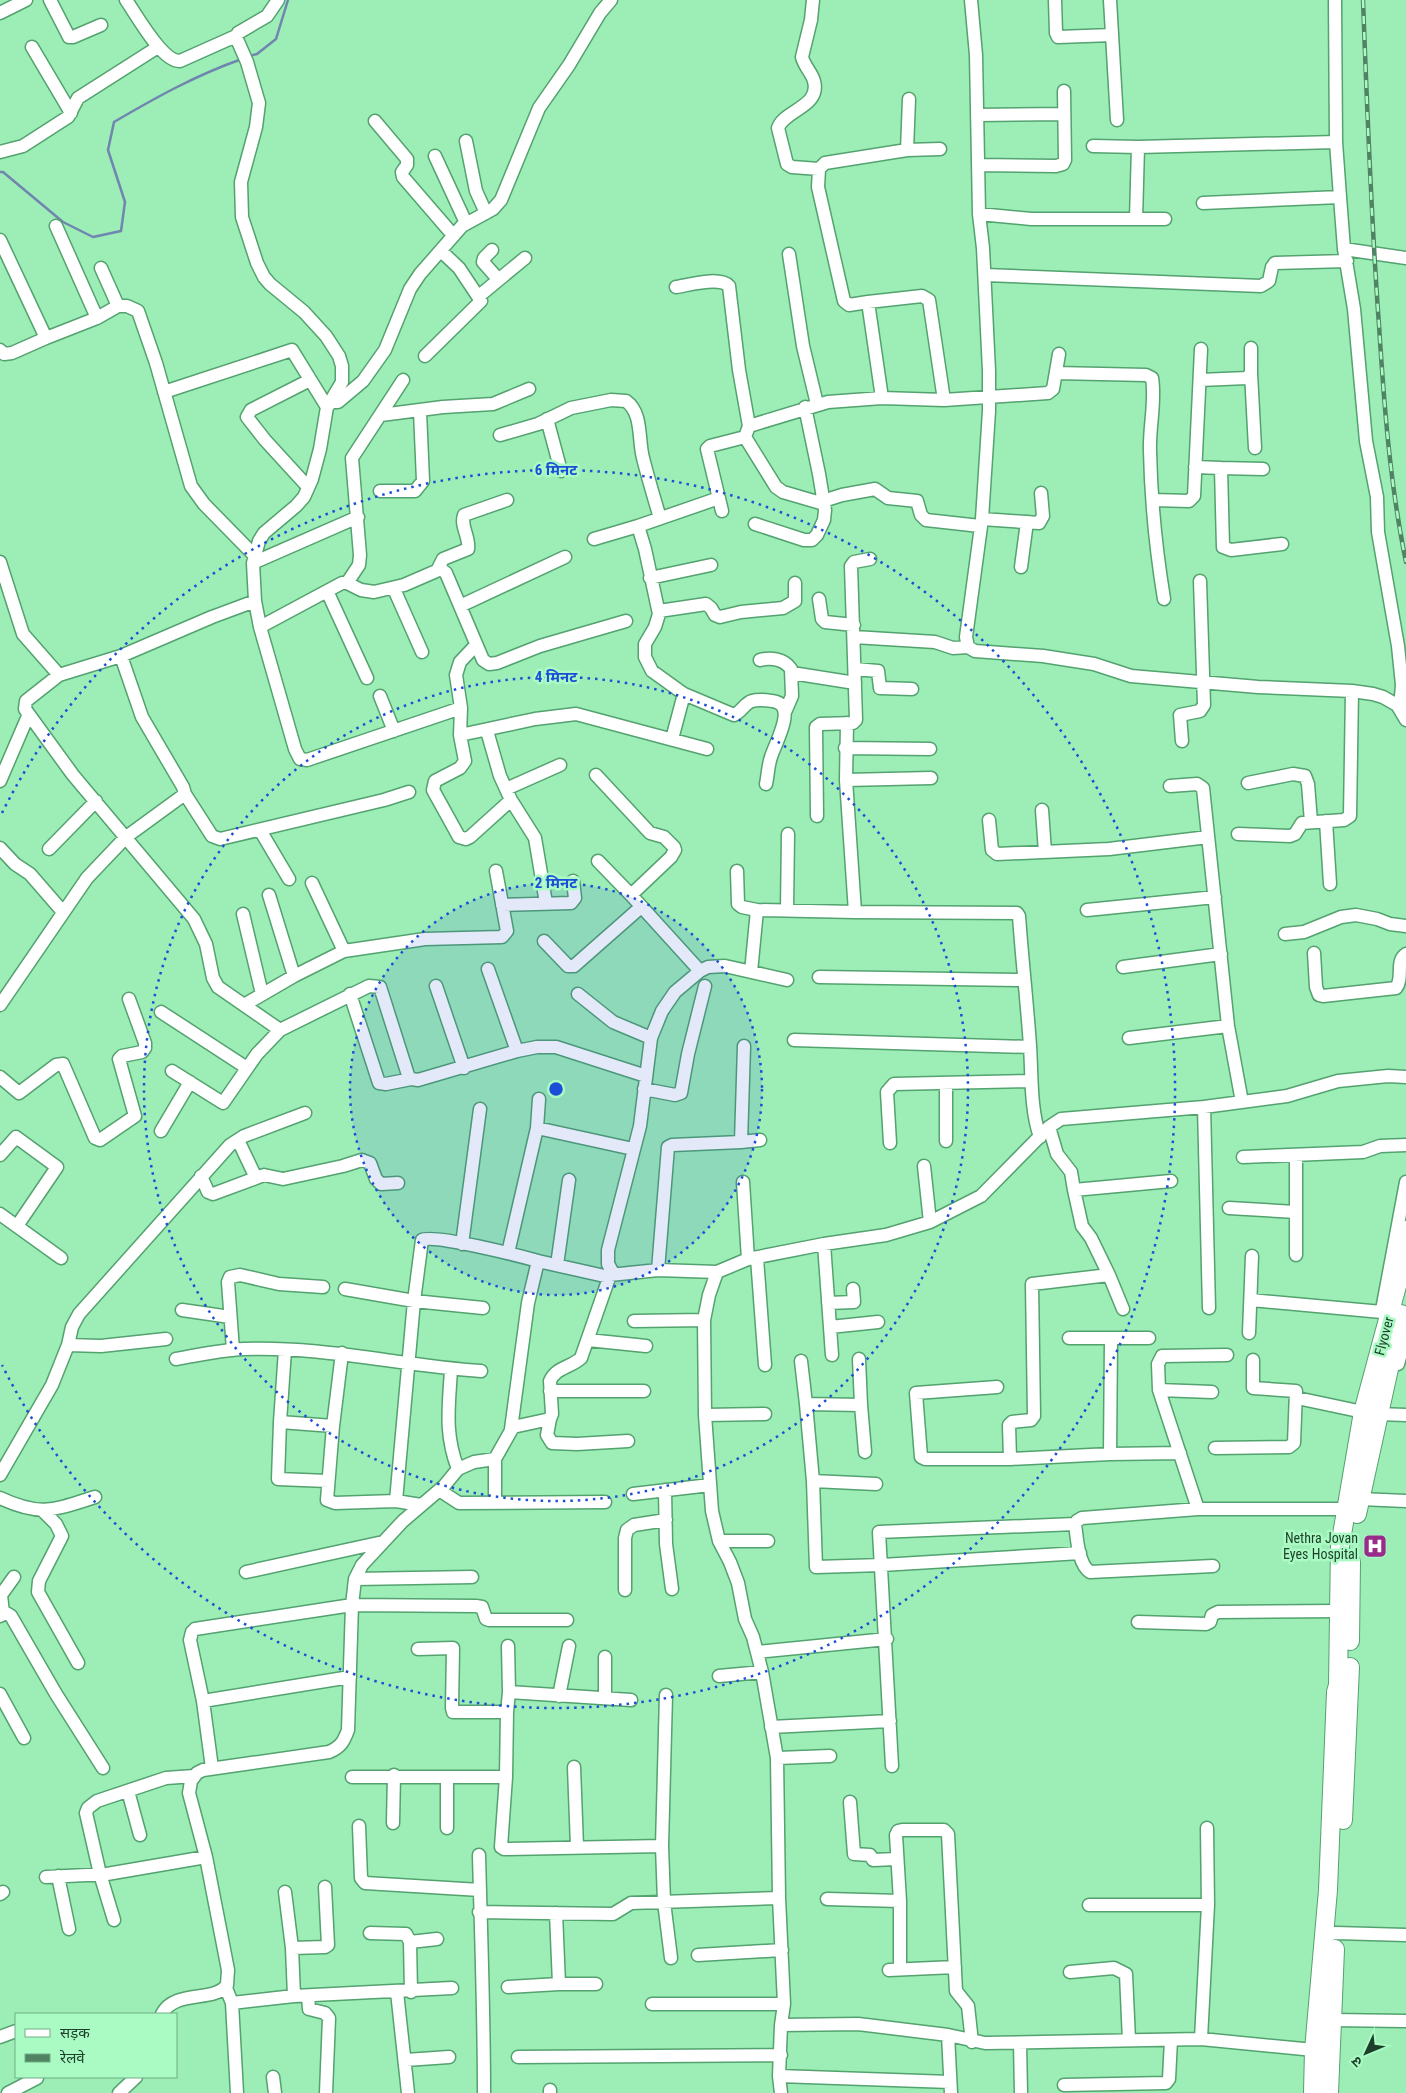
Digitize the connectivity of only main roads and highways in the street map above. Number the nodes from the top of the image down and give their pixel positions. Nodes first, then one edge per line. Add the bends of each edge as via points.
1 (1406, 1230) edge
2 (1406, 1294) edge
3 (1378, 1385) junction
4 (1353, 1504) junction
5 (1330, 1934) junction
6 (1313, 2093) edge
7 (1329, 2093) edge

1 - 3 highway, Flyover
2 - 3 highway, Flyover
3 - 4 highway, Flyover
4 - 5 highway via 1350,1686
4 - 5 highway via 1340,1546
5 - 6 highway via 1314,2050
5 - 7 highway

